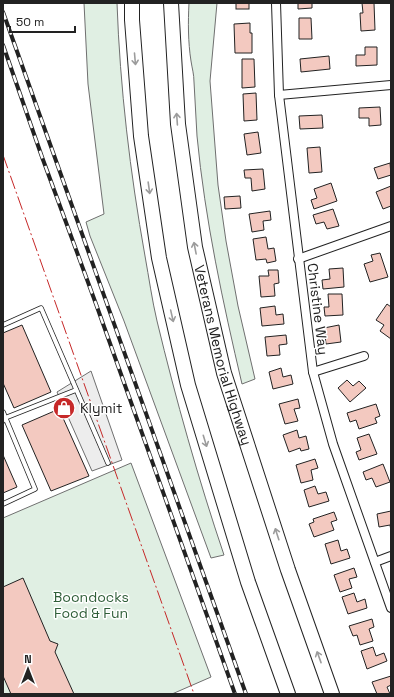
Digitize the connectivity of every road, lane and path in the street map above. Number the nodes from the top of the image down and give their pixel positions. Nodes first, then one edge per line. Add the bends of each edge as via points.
1 (132, 3) edge
2 (276, 3) edge
3 (172, 4) edge
4 (391, 85) edge
5 (279, 96) junction
6 (391, 226) edge
7 (298, 259) junction
8 (3, 325) edge
9 (364, 356) dead end
10 (313, 372) junction
11 (76, 390) junction
12 (3, 412) edge
13 (4, 419) edge
14 (108, 463) dead end
15 (3, 504) edge
16 (391, 556) edge
17 (375, 562) junction
18 (391, 608) edge
19 (288, 694) edge
20 (332, 694) edge

1 -> 19 highway via 141,136 159,258 188,385 248,582
2 - 5 street, Christine Way
20 -> 3 highway, Veterans Memorial Highway via 288,570 224,373 196,254 178,124
4 - 5 street
5 - 7 street, Christine Way
6 - 7 street
7 - 10 street, Christine Way
8 - 11 lane via 41,308
9 - 10 street
10 - 17 street, Christine Way via 333,444
11 - 13 lane
11 - 14 lane
12 - 13 lane
13 - 15 lane via 35,489
16 - 17 street
17 - 18 street, Christine Way

